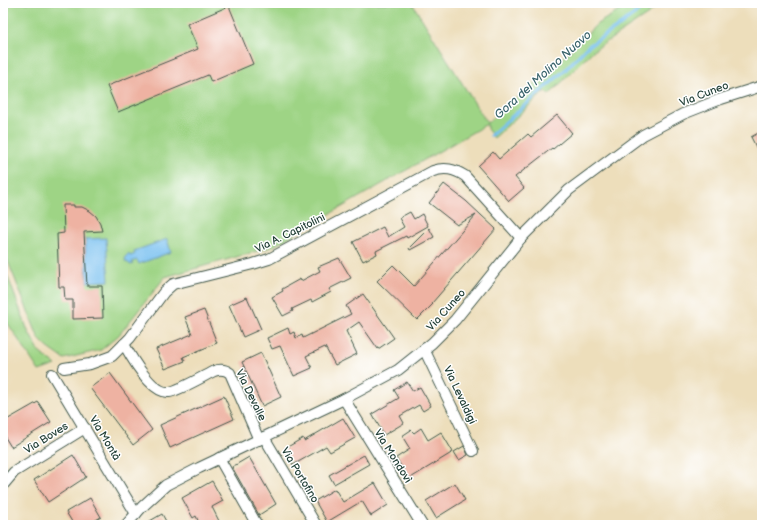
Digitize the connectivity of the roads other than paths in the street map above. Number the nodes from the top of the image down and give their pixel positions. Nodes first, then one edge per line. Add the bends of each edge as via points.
1 (762, 86) edge
2 (521, 238) junction
3 (124, 344) junction
4 (424, 349) junction
5 (64, 368) dead end
6 (52, 374) dead end
7 (344, 399) junction
8 (85, 428) junction
9 (262, 438) junction
10 (473, 451) dead end
11 (219, 458) junction
12 (3, 485) edge
13 (131, 521) edge
14 (257, 525) edge
15 (316, 525) edge
16 (422, 525) edge

1 - 2 street, Via Cuneo via 683,114 643,135 569,190
2 - 3 street, Via A. Capitolini via 464,176 456,171 440,168 269,259 173,284
2 - 4 street, Via Cuneo via 455,320
3 - 5 street, Via A. Capitolini via 112,356 101,361
3 - 9 street, Via Devalle via 137,366 160,391 170,392 214,371 226,370 230,373
4 - 7 street, Via Cuneo via 398,370
4 - 10 street, Via Levaldigi
6 - 8 street, Via Montà
7 - 9 street, Via Cuneo
7 - 16 street, Via Mondovì
8 - 12 street, Via Boves via 14,472
8 - 13 street, Via Montà
9 - 11 street, Via Cuneo
9 - 15 street, Via Portofino
11 - 13 street, Via Cuneo via 166,485
11 - 14 street

